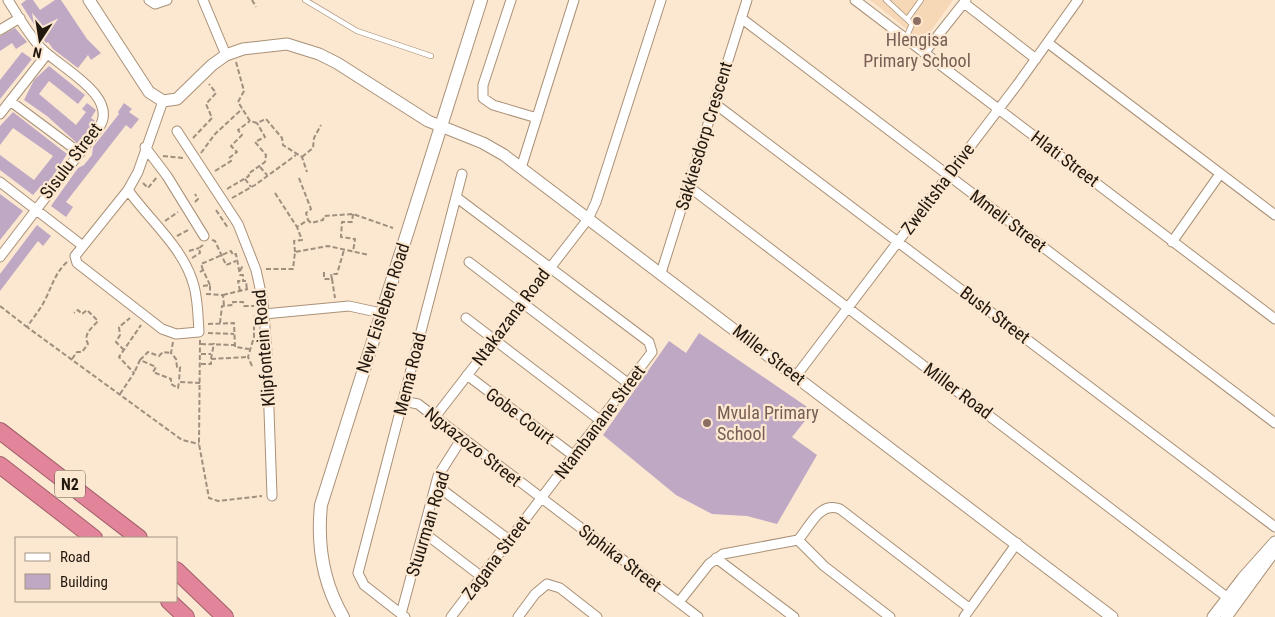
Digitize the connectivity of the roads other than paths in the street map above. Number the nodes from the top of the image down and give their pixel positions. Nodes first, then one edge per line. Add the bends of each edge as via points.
1 (8, 0) edge
2 (89, 0) edge
3 (149, 0) edge
4 (167, 0) edge
5 (203, 0) edge
6 (305, 0) edge
7 (481, 0) edge
8 (511, 0) edge
9 (574, 0) edge
10 (661, 0) edge
11 (747, 0) edge
12 (855, 0) edge
13 (886, 0) edge
14 (920, 0) edge
15 (1078, 0) edge
16 (964, 1) edge
17 (20, 18) junction
18 (741, 18) junction
19 (908, 18) junction
20 (0, 30) edge
21 (906, 38) junction
22 (1048, 43) junction
23 (924, 52) junction
24 (47, 54) junction
25 (230, 54) junction
26 (431, 56) dead end
27 (1036, 59) junction
28 (10, 101) junction
29 (163, 101) junction
30 (714, 103) junction
31 (998, 110) junction
32 (0, 114) edge
33 (537, 118) junction
34 (441, 127) junction
35 (177, 131) dead end
36 (145, 147) junction
37 (80, 153) junction
38 (521, 168) junction
39 (462, 174) dead end
40 (1220, 174) junction
41 (947, 176) junction
42 (0, 182) edge
43 (688, 186) junction
44 (128, 190) junction
45 (456, 197) junction
46 (36, 209) junction
47 (1275, 215) edge
48 (588, 218) junction
49 (202, 231) road end
50 (897, 242) junction
51 (1172, 242) junction
52 (83, 246) junction
53 (0, 256) edge
54 (469, 262) dead end
55 (550, 266) junction
56 (661, 273) junction
57 (522, 303) junction
58 (847, 307) junction
59 (260, 309) junction
60 (381, 313) junction
61 (466, 318) dead end
62 (1275, 319) edge
63 (494, 340) junction
64 (467, 375) junction
65 (796, 376) junction
66 (629, 384) junction
67 (403, 401) junction
68 (435, 417) junction
69 (601, 421) junction
70 (1275, 423) edge
71 (0, 432) edge
72 (462, 438) junction
73 (574, 456) junction
74 (0, 465) edge
75 (436, 484) junction
76 (272, 496) road end
77 (541, 499) junction
78 (1275, 527) edge
79 (423, 532) junction
80 (93, 537) edge
81 (138, 537) edge
82 (509, 540) junction
83 (798, 540) junction
84 (1275, 542) edge
85 (1017, 543) junction
86 (1275, 549) edge
87 (716, 558) junction
88 (178, 572) edge
89 (482, 577) junction
90 (1228, 598) junction
91 (170, 602) edge
92 (679, 602) junction
93 (969, 608) junction
94 (403, 616) edge
95 (186, 617) edge
96 (225, 617) edge
97 (344, 617) edge
98 (451, 617) edge
99 (518, 617) edge
100 (597, 617) edge
101 (698, 617) edge
102 (794, 617) edge
103 (890, 617) edge
104 (964, 617) edge
105 (1112, 617) edge
106 (1213, 617) edge
107 (1226, 617) edge

1 - 17 street, Sisulu Street
2 - 29 street via 149,92
3 - 4 street via 155,4
5 - 25 street
6 - 26 lane via 357,31
7 - 34 main road, New Eisleben Road
8 - 33 street via 483,85 483,98 493,105
9 - 33 street
10 - 48 street via 596,202
11 - 18 street, Sakkiesdorp Crescent
12 - 21 street, Hlati Street
13 - 19 lane
14 - 19 lane
15 - 22 street, Zwelitsha Drive
16 - 23 street
16 - 27 street
17 - 20 street
17 - 24 street, Sisulu Street
18 - 30 street, Sakkiesdorp Crescent
18 - 41 street, Mmeli Street
19 - 21 lane via 912,26
21 - 23 street, Hlati Street
22 - 27 street, Zwelitsha Drive
22 - 40 street
23 - 31 street, Hlati Street
24 - 28 street
24 - 37 street, Sisulu Street via 93,91 101,104 102,124
25 - 29 street via 201,74 177,99
25 - 34 street, Miller Street via 274,44 303,48 338,63
27 - 31 street, Zwelitsha Drive
28 - 32 street
28 - 37 street
29 - 36 street
30 - 43 street, Sakkiesdorp Crescent
30 - 50 street, Bush Street
31 - 41 street, Zwelitsha Drive
31 - 51 street, Hlati Street
33 - 38 street
34 - 38 street, Miller Street via 493,148
34 - 60 main road, New Eisleben Road
35 - 59 street, Klipfontein Road via 238,224 256,270
36 - 44 street
36 - 49 street via 164,170
37 - 46 street, Sisulu Street
38 - 48 street, Miller Street
39 - 45 street, Mema Road
40 - 47 street
40 - 51 street
41 - 50 street, Zwelitsha Drive
41 - 70 street, Mmeli Street
42 - 46 street
43 - 56 street, Sakkiesdorp Crescent
43 - 58 street, Miller Road
44 - 52 street
44 - 52 street via 184,263 197,300 199,329 176,334 162,330 77,264 75,256
45 - 55 street
45 - 67 street, Mema Road
46 - 52 street
46 - 53 street, Sisulu Street
48 - 55 street, Ntakazana Road
48 - 56 street, Miller Street
50 - 58 street, Zwelitsha Drive
50 - 78 street, Bush Street
51 - 62 street, Hlati Street
54 - 57 street
55 - 57 street, Ntakazana Road
55 - 66 street, Ntambanane Street via 649,342 652,347 650,357
56 - 65 street, Miller Street
57 - 63 street, Ntakazana Road
57 - 66 street
58 - 65 street, Zwelitsha Drive
58 - 90 street, Miller Road
59 - 60 street via 356,306
59 - 76 street, Klipfontein Road
60 - 97 main road, New Eisleben Road via 321,505 322,558 332,596
61 - 63 street
63 - 64 street, Ntakazana Road
63 - 69 street
64 - 68 street, Ntakazana Road
64 - 73 street, Gobe Court
65 - 85 street, Miller Street
66 - 69 street, Ntambanane Street
67 - 68 street, Ngxazozo Street via 418,404
67 - 94 street, Mema Road via 358,573 364,585
68 - 72 street, Ngxazozo Street
69 - 73 street, Ntambanane Street
71 - 81 highway, N2
72 - 75 street, Stuurman Road
72 - 77 street, Ngxazozo Street
73 - 77 street, Ntambanane Street
74 - 80 highway, N2
75 - 79 street, Stuurman Road
75 - 82 street
77 - 82 street, Zagana Street
77 - 92 street, Siphika Street
79 - 89 street
79 - 94 street, Stuurman Road
82 - 89 street, Zagana Street
83 - 87 street via 732,551
83 - 93 street via 820,511 829,507 840,509
83 - 103 street via 824,566
84 - 90 street
85 - 93 street
85 - 105 street, Miller Street
86 - 107 street
87 - 92 street
87 - 102 street
88 - 96 highway
89 - 98 street, Zagana Street
90 - 106 street
91 - 95 highway
92 - 101 street, Siphika Street
93 - 104 street
99 - 100 street via 546,584 560,588

